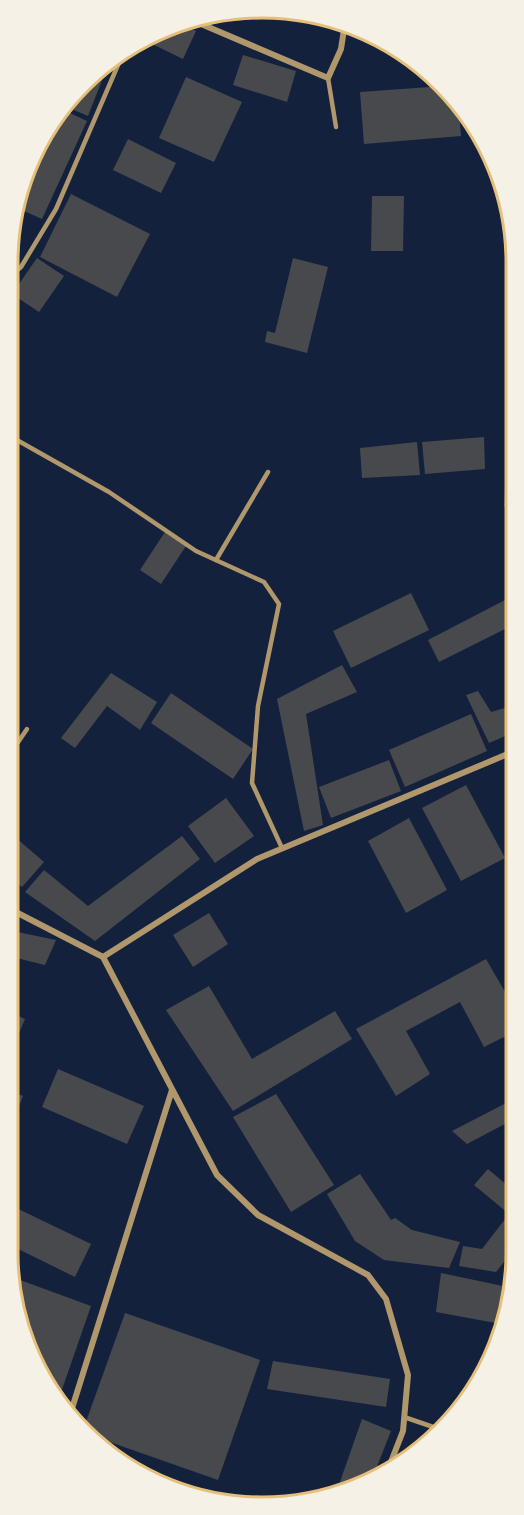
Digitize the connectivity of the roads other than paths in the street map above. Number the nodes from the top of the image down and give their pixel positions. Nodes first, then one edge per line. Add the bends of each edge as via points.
1 (204, 25) edge
2 (344, 32) edge
3 (118, 64) edge
4 (328, 78) junction
5 (336, 127) dead end
6 (18, 270) edge
7 (18, 441) edge
8 (268, 472) dead end
9 (216, 560) junction
10 (27, 729) dead end
11 (18, 742) edge
12 (506, 755) edge
13 (282, 848) junction
14 (18, 913) edge
15 (104, 957) junction
16 (172, 1090) junction
17 (72, 1407) edge
18 (404, 1417) junction
19 (434, 1427) edge
20 (392, 1459) edge

1 - 4 street
2 - 4 street
3 - 6 lane via 56,209
4 - 5 lane
7 - 9 lane
8 - 9 lane
9 - 13 lane via 264,582 279,604 258,706 252,783
10 - 11 lane
12 - 13 street
13 - 15 street via 257,859
14 - 15 street
15 - 16 street
16 - 17 street
16 - 18 street via 217,1176 258,1215 368,1275 386,1299 408,1375
18 - 19 lane
18 - 20 street

